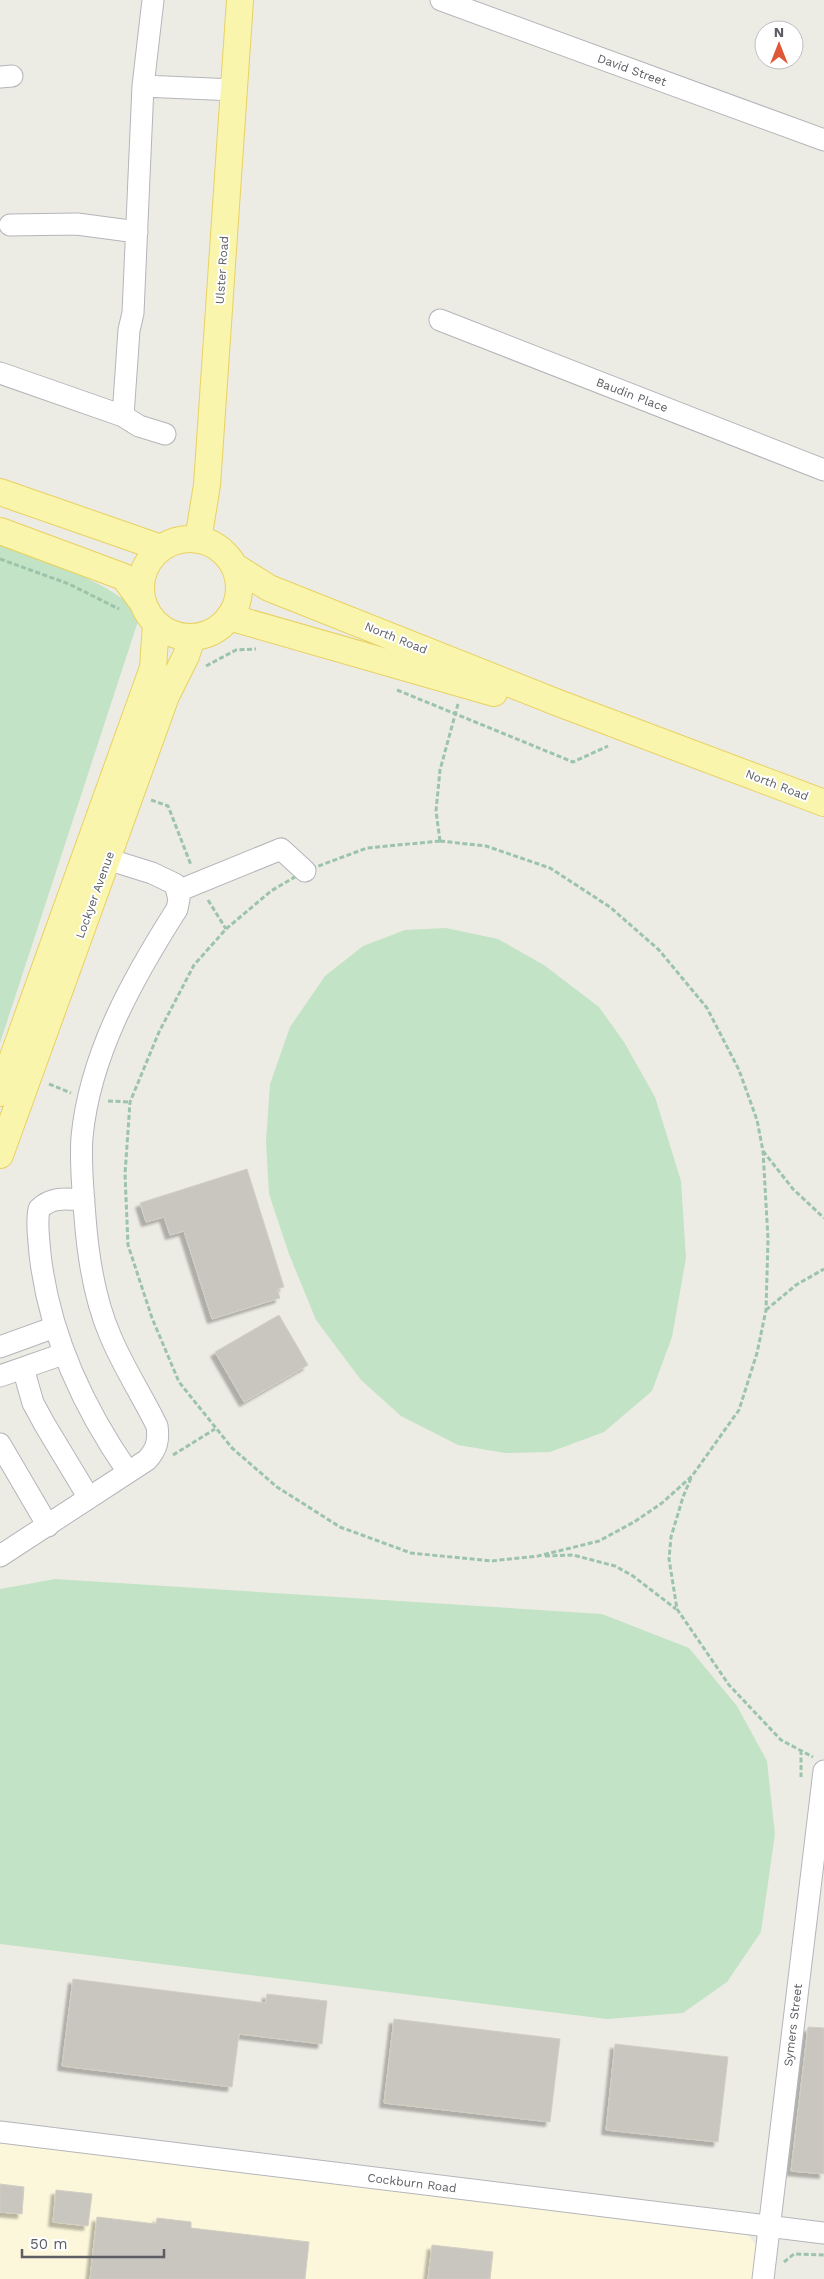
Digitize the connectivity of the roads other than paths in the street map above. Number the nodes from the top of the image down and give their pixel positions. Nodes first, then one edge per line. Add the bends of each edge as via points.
1 (153, 0) edge
2 (240, 0) edge
3 (441, 0) edge
4 (143, 86) junction
5 (234, 90) junction
6 (824, 140) edge
7 (10, 225) dead end
8 (137, 232) junction
9 (440, 320) dead end
10 (0, 373) edge
11 (123, 416) junction
12 (165, 434) dead end
13 (824, 470) edge
14 (0, 492) edge
15 (0, 531) edge
16 (198, 540) junction
17 (161, 548) junction
18 (234, 566) junction
19 (135, 608) junction
20 (230, 617) junction
21 (156, 624) junction
22 (189, 647) junction
23 (561, 704) junction
24 (824, 803) edge
25 (98, 856) junction
26 (305, 871) road end
27 (188, 887) junction
28 (0, 1092) edge
29 (0, 1155) edge
30 (84, 1200) junction
31 (53, 1319) junction
32 (0, 1333) edge
33 (0, 1347) edge
34 (63, 1354) junction
35 (23, 1368) junction
36 (0, 1376) edge
37 (0, 1444) edge
38 (128, 1472) junction
39 (89, 1498) junction
40 (48, 1526) junction
41 (0, 1556) edge
42 (824, 1771) edge
43 (0, 2132) edge
44 (769, 2227) junction
45 (824, 2233) edge
46 (763, 2279) edge

1 - 4 street
2 - 5 main road, Ulster Road
3 - 6 street, David Street
4 - 5 street
4 - 8 street
5 - 16 main road, Ulster Road via 207,485
7 - 8 street via 77,224
8 - 11 street
9 - 13 street, Baudin Place
10 - 11 street
11 - 12 street via 139,426
14 - 17 main road
15 - 19 main road via 124,577
16 - 17 main road via 179,540
16 - 18 main road via 219,549
17 - 19 main road via 152,556 141,578
18 - 20 main road via 239,592
18 - 23 main road, North Road via 269,588
19 - 21 main road via 148,614
20 - 22 main road
20 - 23 main road, North Road via 484,691
21 - 22 main road via 179,636
21 - 25 main road, Lockyer Avenue via 153,668
22 - 25 main road, Lockyer Avenue
23 - 24 main road, North Road
25 - 27 street
25 - 28 main road, Lockyer Avenue
25 - 29 main road, Lockyer Avenue via 29,1076
26 - 27 street via 281,849
27 - 30 street via 130,986 92,1080 82,1138
30 - 31 street via 56,1199 39,1209 42,1275
30 - 38 street via 94,1286 103,1316 123,1363 157,1426 158,1442 154,1452
31 - 32 street
31 - 33 street
31 - 34 street
34 - 35 street
34 - 38 street via 106,1440
35 - 36 street
35 - 39 street via 33,1403
37 - 40 street
38 - 39 street
39 - 40 street
40 - 41 street
42 - 44 street, Symers Street
43 - 44 street, Cockburn Road
44 - 45 street, Cockburn Road
44 - 46 street, Symers Street

